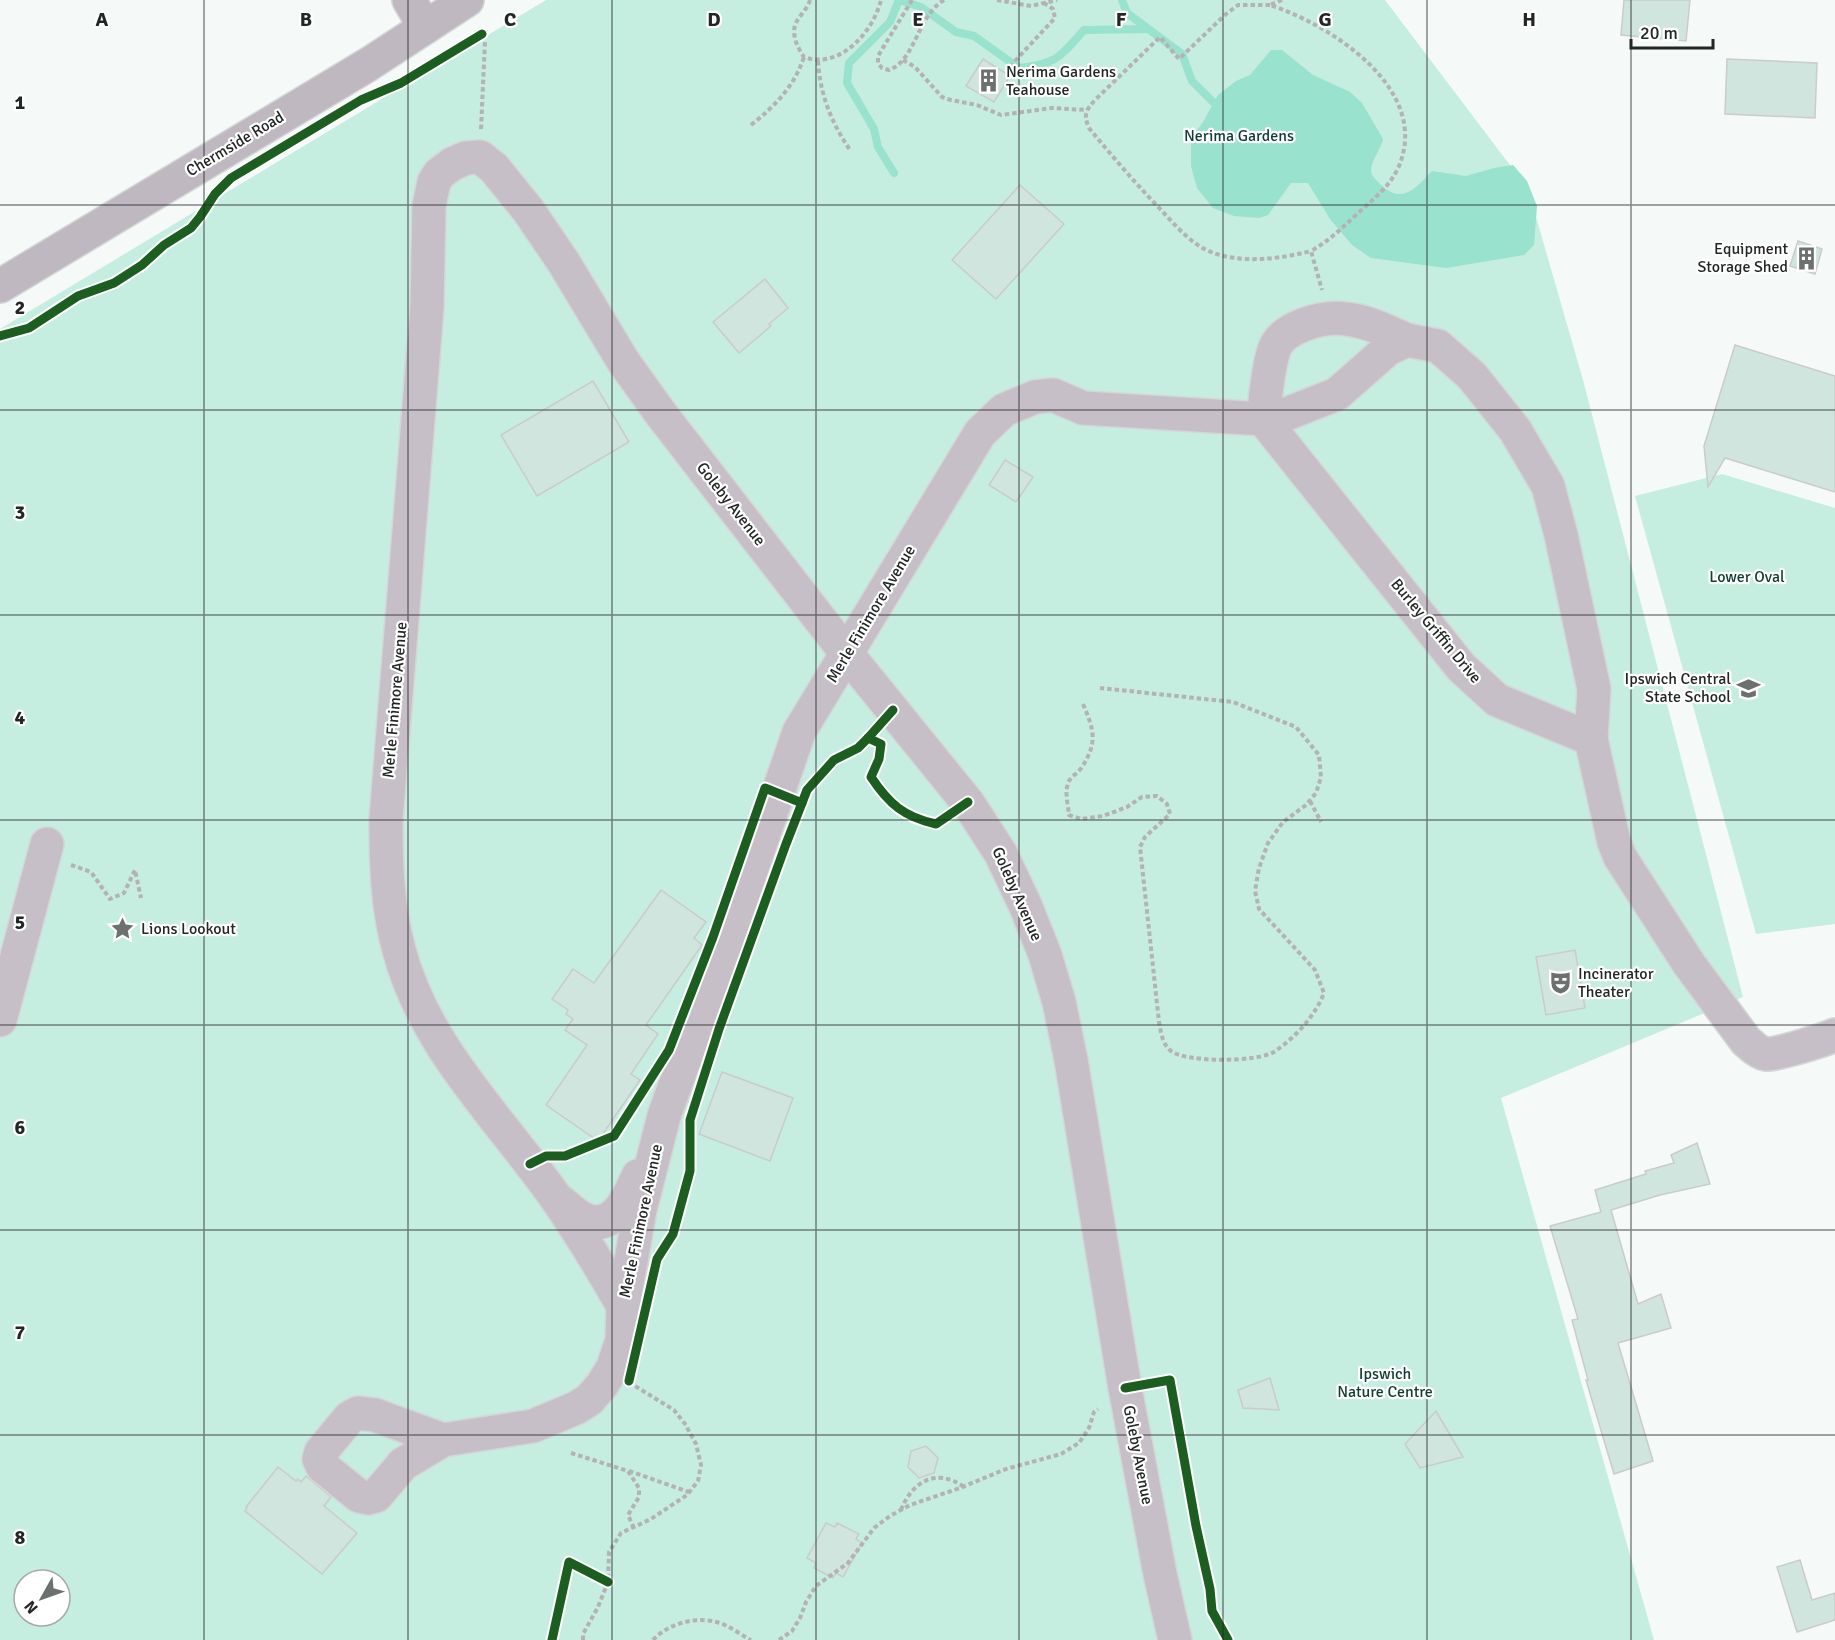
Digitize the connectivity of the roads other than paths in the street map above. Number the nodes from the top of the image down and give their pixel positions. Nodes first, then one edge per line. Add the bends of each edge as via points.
1 (468, 0) edge
2 (417, 13) edge
3 (466, 161) joint
4 (0, 285) edge
5 (1407, 340) junction
6 (1263, 418) junction
7 (847, 654) junction
8 (1591, 739) junction
9 (46, 850) road end
10 (0, 1020) edge
11 (1835, 1035) edge
12 (664, 1116) junction
13 (555, 1197) junction
14 (623, 1306) junction
15 (443, 1440) dead end
16 (1175, 1640) edge

1 - 2 main road, Chermside Road
2 - 4 main road, Chermside Road via 369,64
3 - 7 lane, Goleby Avenue via 494,168 528,210 660,414
3 - 13 lane, Merle Finimore Avenue via 439,174 429,206 427,308 386,819 387,878 399,951 430,1027 455,1067
5 - 6 lane, Merle Finimore Avenue via 1388,349 1337,394 1306,408
5 - 6 lane via 1346,319 1310,323 1290,330 1274,348
5 - 8 lane via 1438,346 1472,376 1515,430 1548,486 1594,689
6 - 7 lane, Merle Finimore Avenue via 1083,408 1053,395 1035,397 1004,410 980,433
6 - 8 lane, Burley Griffin Drive via 1461,666 1497,700
7 - 12 lane, Merle Finimore Avenue via 799,732
7 - 16 lane, Goleby Avenue via 968,803 1001,854 1045,955 1071,1060 1125,1388
8 - 11 lane via 1620,857 1689,964 1746,1041 1767,1054
9 - 10 lane
12 - 13 lane, Merle Finimore Avenue via 626,1201 611,1217 590,1222
12 - 14 lane, Merle Finimore Avenue via 640,1210
13 - 14 lane, Merle Finimore Avenue
14 - 15 lane via 622,1340 613,1367 594,1394 576,1408 533,1426

